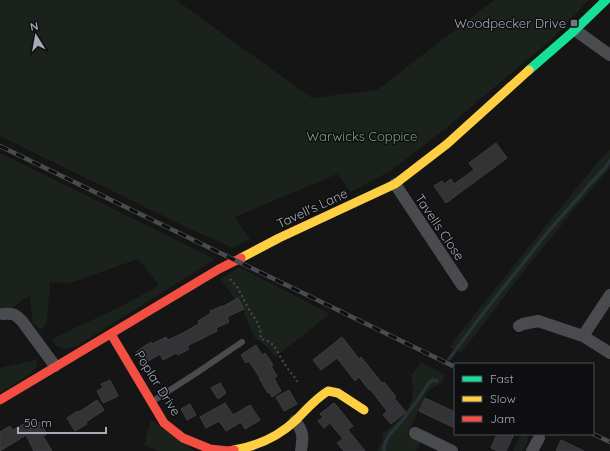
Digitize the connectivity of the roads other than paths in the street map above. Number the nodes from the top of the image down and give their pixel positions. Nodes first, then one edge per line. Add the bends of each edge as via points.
1 (606, 0) edge
2 (576, 30) junction
3 (610, 55) edge
4 (395, 184) junction
5 (462, 285) dead end
6 (610, 295) edge
7 (1, 314) edge
8 (519, 326) dead end
9 (111, 334) junction
10 (583, 336) junction
11 (242, 342) dead end
12 (610, 353) edge
13 (55, 366) junction
14 (0, 400) edge
15 (151, 402) junction
16 (364, 410) dead end
17 (295, 421) junction
18 (415, 433) dead end
19 (539, 438) dead end
20 (209, 450) edge
21 (301, 451) edge
22 (452, 451) edge
23 (532, 451) edge

1 - 2 street, Tavell's Lane
2 - 3 street
2 - 4 street, Tavell's Lane via 447,144
4 - 5 street, Tavells Close
4 - 9 street, Tavell's Lane via 219,269
6 - 10 street
7 - 13 street via 16,314
8 - 10 street via 538,322
9 - 13 street, Tavell's Lane
9 - 15 street, Poplar Drive
10 - 12 street
11 - 15 lane
13 - 14 street, Tavell's Lane
15 - 20 street, Poplar Drive via 164,423 183,438
16 - 17 street, Poplar Drive via 338,393 328,391
17 - 20 street, Poplar Drive via 277,435 254,446
17 - 21 street via 301,429 303,438
18 - 22 street
19 - 23 street

